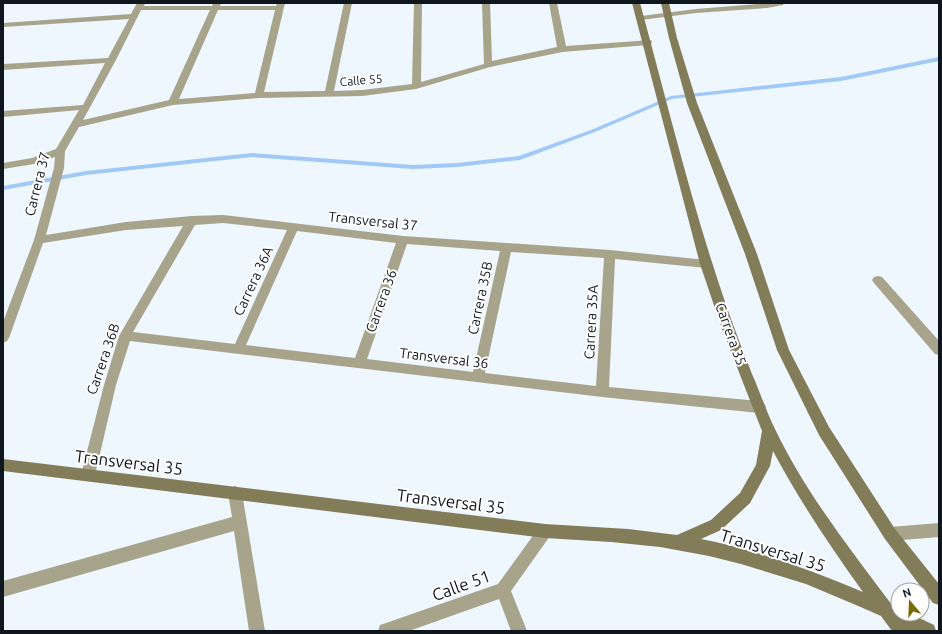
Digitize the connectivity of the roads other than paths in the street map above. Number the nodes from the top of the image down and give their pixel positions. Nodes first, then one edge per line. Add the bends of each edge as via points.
1 (348, 3) edge
2 (418, 3) edge
3 (486, 3) edge
4 (553, 3) edge
5 (636, 3) edge
6 (665, 3) edge
7 (780, 3) edge
8 (280, 5) edge
9 (215, 6) edge
10 (138, 9) edge
11 (668, 14) junction
12 (641, 18) junction
13 (3, 25) edge
14 (648, 42) junction
15 (562, 49) junction
16 (112, 60) junction
17 (488, 65) junction
18 (3, 67) edge
19 (416, 86) junction
20 (329, 94) junction
21 (259, 95) junction
22 (173, 102) junction
23 (86, 107) junction
24 (3, 114) edge
25 (74, 125) junction
26 (60, 151) junction
27 (3, 166) edge
28 (192, 220) junction
29 (294, 227) junction
30 (38, 240) junction
31 (403, 240) junction
32 (506, 248) junction
33 (610, 254) junction
34 (706, 264) junction
35 (878, 280) dead end
36 (125, 336) junction
37 (3, 338) edge
38 (239, 348) junction
39 (939, 350) edge
40 (359, 363) junction
41 (478, 377) junction
42 (602, 392) junction
43 (759, 407) junction
44 (769, 431) junction
45 (3, 465) edge
46 (88, 475) junction
47 (235, 493) junction
48 (240, 522) junction
49 (939, 530) edge
50 (545, 531) junction
51 (890, 534) junction
52 (678, 542) junction
53 (3, 589) edge
54 (503, 590) junction
55 (939, 597) edge
56 (885, 609) junction
57 (257, 631) edge
58 (386, 631) edge
59 (519, 631) edge
60 (902, 631) edge
61 (928, 631) edge

1 - 20 street
2 - 19 street
3 - 17 street
4 - 15 street
5 - 12 street, Carrera 35
6 - 11 street
7 - 11 street
8 - 9 street
8 - 21 street
9 - 10 street
9 - 22 street
10 - 13 street
10 - 16 street, Carrera 37
11 - 12 street
11 - 51 street via 692,103 751,254 783,350 824,431
12 - 14 street, Carrera 35
14 - 15 street, Calle 55
14 - 34 street, Carrera 35
15 - 17 street, Calle 55
16 - 18 street
16 - 23 street, Carrera 37
17 - 19 street, Calle 55
19 - 20 street, Calle 55 via 362,93
20 - 21 street, Calle 55
21 - 22 street, Calle 55
22 - 25 street, Calle 55
23 - 24 street
23 - 25 street, Carrera 37
25 - 26 street, Carrera 37
26 - 27 street via 34,161
26 - 30 street, Carrera 37 via 59,168
28 - 29 street, Transversal 37 via 223,219
28 - 30 street, Transversal 37 via 126,226
28 - 36 street, Carrera 36B
29 - 31 street, Transversal 37
29 - 38 street, Carrera 36A
30 - 37 street, Carrera 37
31 - 32 street, Transversal 37
31 - 40 street, Carrera 36
32 - 33 street, Transversal 37
32 - 41 street, Carrera 35B
33 - 34 street, Transversal 37
33 - 42 street, Carrera 35A
34 - 43 street, Carrera 35
35 - 39 street
36 - 38 street, Transversal 36
36 - 46 street, Carrera 36B
38 - 40 street, Transversal 36
40 - 41 street, Transversal 36
41 - 42 street, Transversal 36
42 - 43 street, Transversal 36
43 - 44 street, Carrera 35
44 - 52 street via 763,466 745,498 716,525
44 - 56 street, Carrera 35 via 799,486
45 - 46 street, Transversal 35
46 - 47 street, Transversal 35
47 - 48 street
47 - 50 street, Transversal 35
48 - 53 street
48 - 57 street
49 - 51 street
50 - 52 street, Transversal 35 via 612,534
50 - 54 street, Calle 51
51 - 55 street
52 - 56 street, Transversal 35 via 744,557 799,575
54 - 58 street, Calle 51
54 - 59 street
56 - 60 street, Carrera 35
56 - 61 street, Transversal 35

